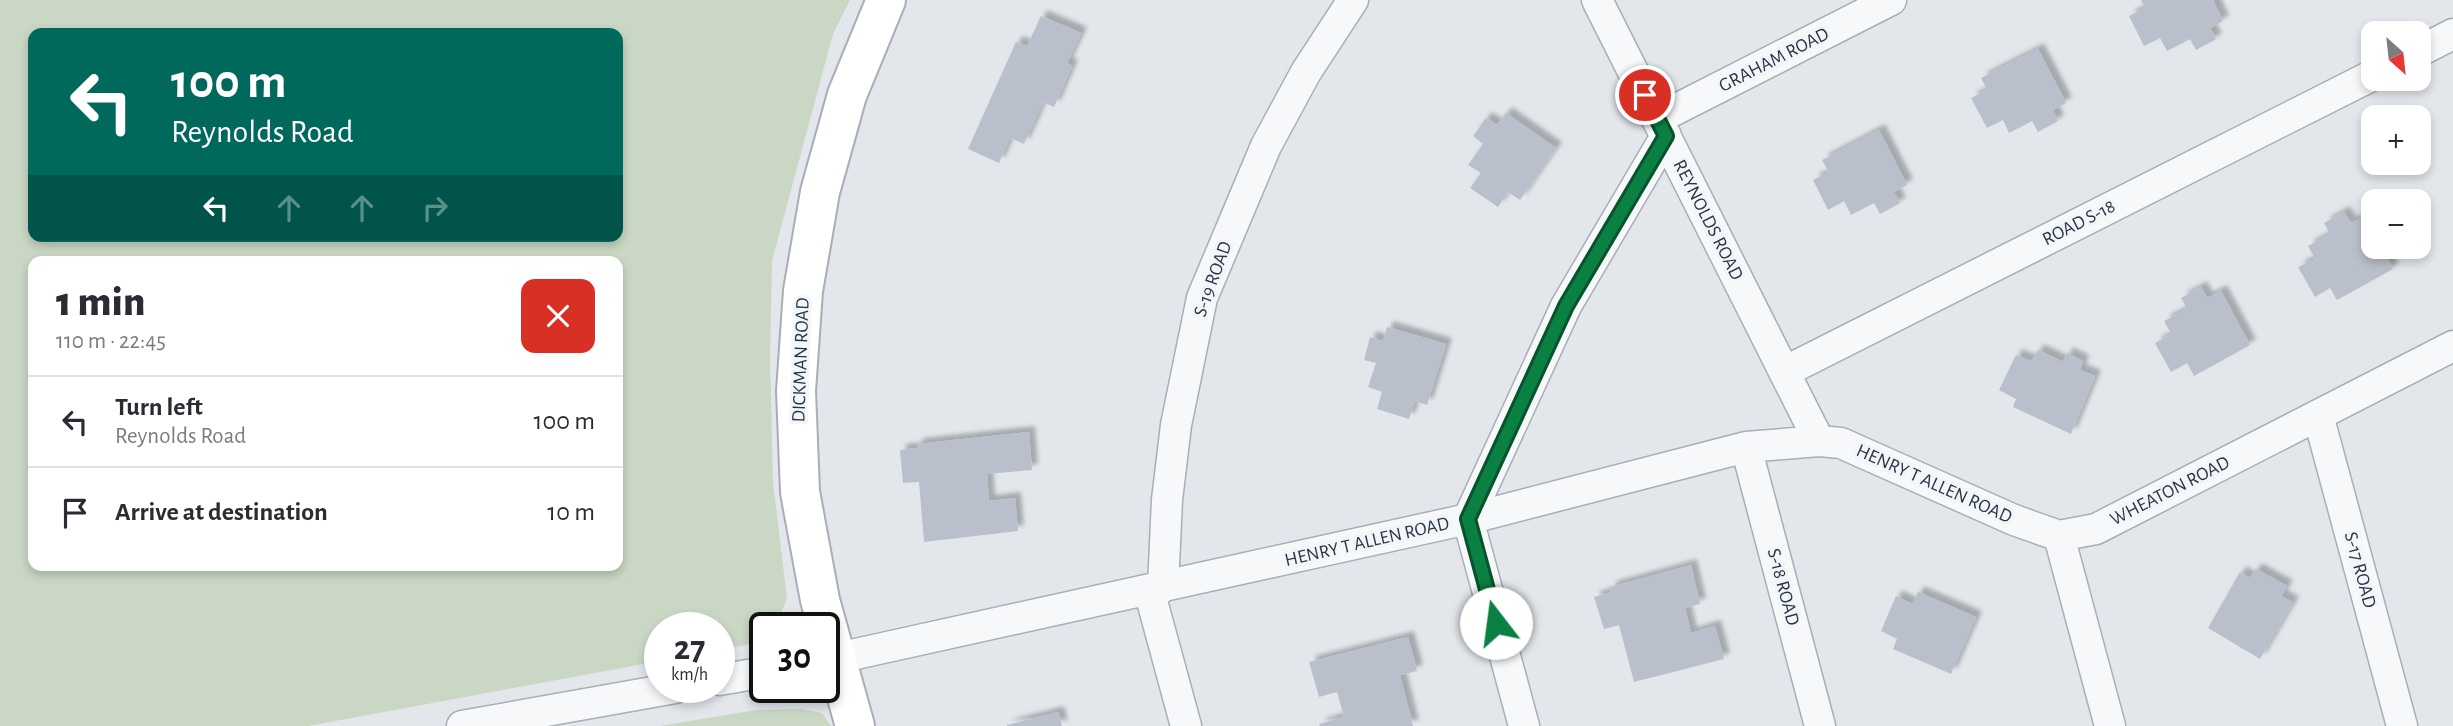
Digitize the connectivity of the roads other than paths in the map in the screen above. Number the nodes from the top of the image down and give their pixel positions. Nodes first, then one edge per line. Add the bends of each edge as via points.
1 (886, 0) edge
2 (1353, 0) edge
3 (1597, 0) edge
4 (1891, 0) edge
5 (2453, 34) edge
6 (2431, 45) edge
7 (2361, 81) edge
8 (1662, 128) junction
9 (2453, 346) edge
10 (1784, 372) junction
11 (2318, 415) junction
12 (1819, 441) junction
13 (1746, 447) junction
14 (1468, 519) junction
15 (2059, 536) junction
16 (1156, 588) junction
17 (822, 612) edge
18 (840, 658) edge
19 (840, 685) edge
20 (644, 694) edge
21 (462, 726) edge
22 (855, 726) edge
23 (1186, 726) edge
24 (1524, 726) edge
25 (1821, 726) edge
26 (2110, 726) edge
27 (2402, 726) edge

1 - 17 street, DICKMAN ROAD via 847,94 820,192 803,291 796,391 800,492
2 - 16 street, S-19 ROAD via 1306,72 1266,146 1202,298 1176,425
3 - 8 street, REYNOLDS ROAD
4 - 8 street, GRAHAM ROAD
5 - 6 street
7 - 10 street, ROAD S-18
8 - 10 street, REYNOLDS ROAD
8 - 14 street via 1566,306
9 - 11 street, WHEATON ROAD
10 - 12 street, REYNOLDS ROAD
11 - 15 street, WHEATON ROAD via 2096,529
11 - 27 street, S-17 ROAD
12 - 13 street, HENRY T ALLEN ROAD
12 - 15 street, HENRY T ALLEN ROAD via 1841,443
13 - 14 street, HENRY T ALLEN ROAD
13 - 25 street, S-18 ROAD
14 - 16 street, HENRY T ALLEN ROAD
14 - 24 street
15 - 26 street
16 - 18 street, HENRY T ALLEN ROAD
16 - 23 street, S-19 ROAD
19 - 22 street, DICKMAN ROAD
20 - 21 street

